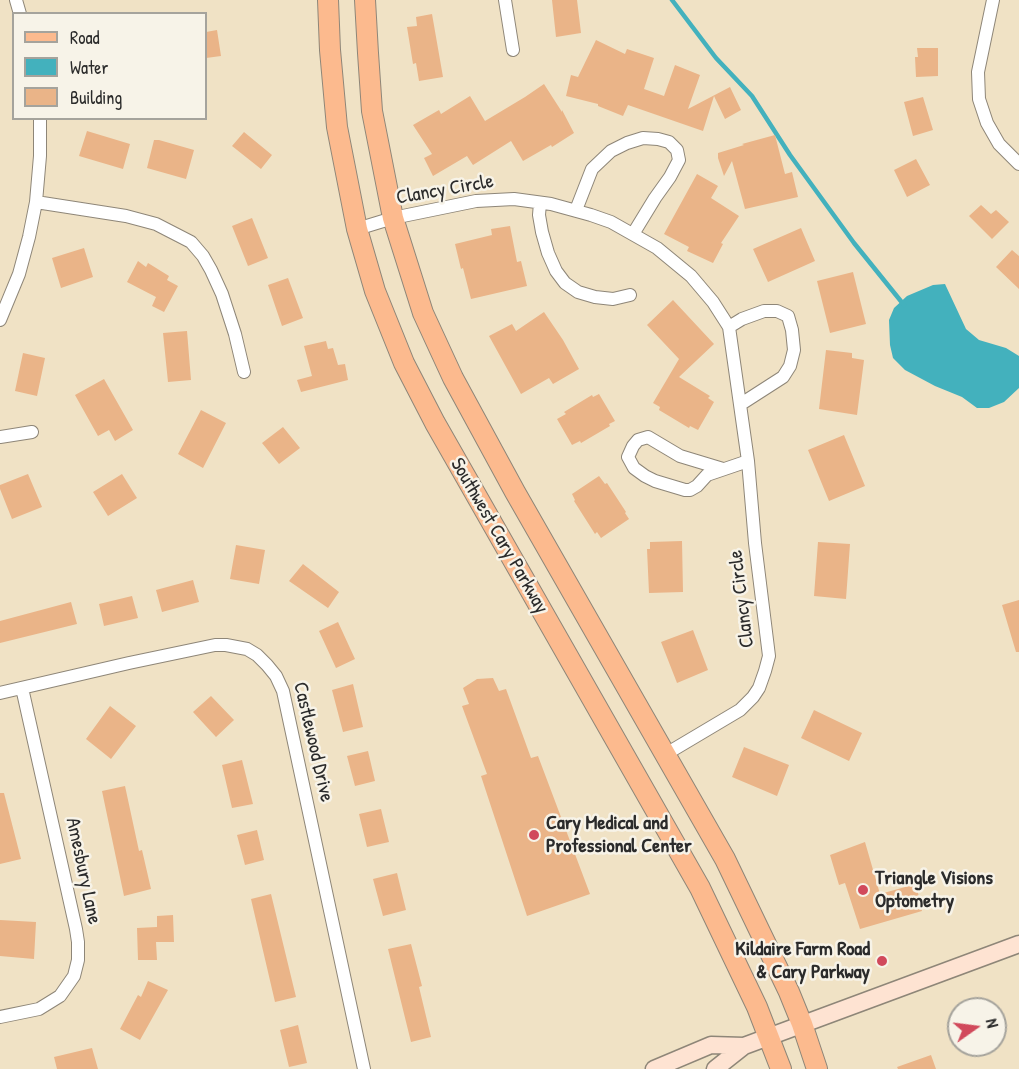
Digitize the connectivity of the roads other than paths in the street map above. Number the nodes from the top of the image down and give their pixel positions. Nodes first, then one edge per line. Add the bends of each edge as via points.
1 (328, 0) edge
2 (365, 0) edge
3 (505, 0) edge
4 (993, 0) edge
5 (513, 50) dead end
6 (40, 120) edge
7 (1019, 164) edge
8 (36, 202) junction
9 (540, 203) junction
10 (576, 210) junction
11 (393, 218) junction
12 (357, 229) junction
13 (633, 234) junction
14 (630, 296) dead end
15 (0, 320) edge
16 (729, 327) junction
17 (244, 372) dead end
18 (741, 404) junction
19 (32, 432) dead end
20 (0, 437) edge
21 (748, 461) junction
22 (723, 469) junction
23 (22, 688) junction
24 (0, 693) edge
25 (666, 754) junction
26 (1019, 944) edge
27 (0, 1017) edge
28 (802, 1024) junction
29 (769, 1037) junction
30 (744, 1046) junction
31 (364, 1069) edge
32 (654, 1069) edge
33 (715, 1069) edge
34 (780, 1069) edge
35 (817, 1069) edge

1 - 12 main road, Southwest Cary Parkway via 337,127
2 - 11 main road, Southwest Cary Parkway via 372,111
3 - 5 street
4 - 7 street via 978,72 979,99 999,144
6 - 8 street
8 - 15 street via 18,274
8 - 17 street via 126,216 156,224 191,242 222,294
9 - 10 street, Clancy Circle
9 - 11 street, Clancy Circle via 514,199 476,201
9 - 14 street via 542,232 556,271 565,283 595,297
10 - 13 street, Clancy Circle
10 - 13 street via 592,169 611,151 643,138 669,142 677,150 679,160
11 - 12 street, Clancy Circle
11 - 25 main road, Southwest Cary Parkway via 423,313 453,378
12 - 29 main road, Southwest Cary Parkway via 375,291 418,393 700,888
13 - 16 street, Clancy Circle via 691,276
16 - 18 street, Clancy Circle
16 - 18 street via 764,311 777,311 788,316 792,330 794,350 783,377
18 - 21 street, Clancy Circle
19 - 20 street
21 - 22 street
21 - 25 street, Clancy Circle via 769,656 765,671 759,688 740,710
22 - 22 street via 685,490 645,476 628,457 638,440 648,437 680,456
23 - 24 street, Castlewood Drive
23 - 27 street, Amesbury Lane via 76,929 78,960 75,976 60,996 39,1009
23 - 31 street, Castlewood Drive via 215,645 247,649 267,665 283,691
25 - 28 main road, Southwest Cary Parkway via 724,859
26 - 28 main road
28 - 29 main road
28 - 35 main road, Southwest Cary Parkway
29 - 30 main road
29 - 34 main road, Southwest Cary Parkway
30 - 32 main road via 711,1045
30 - 33 main road

